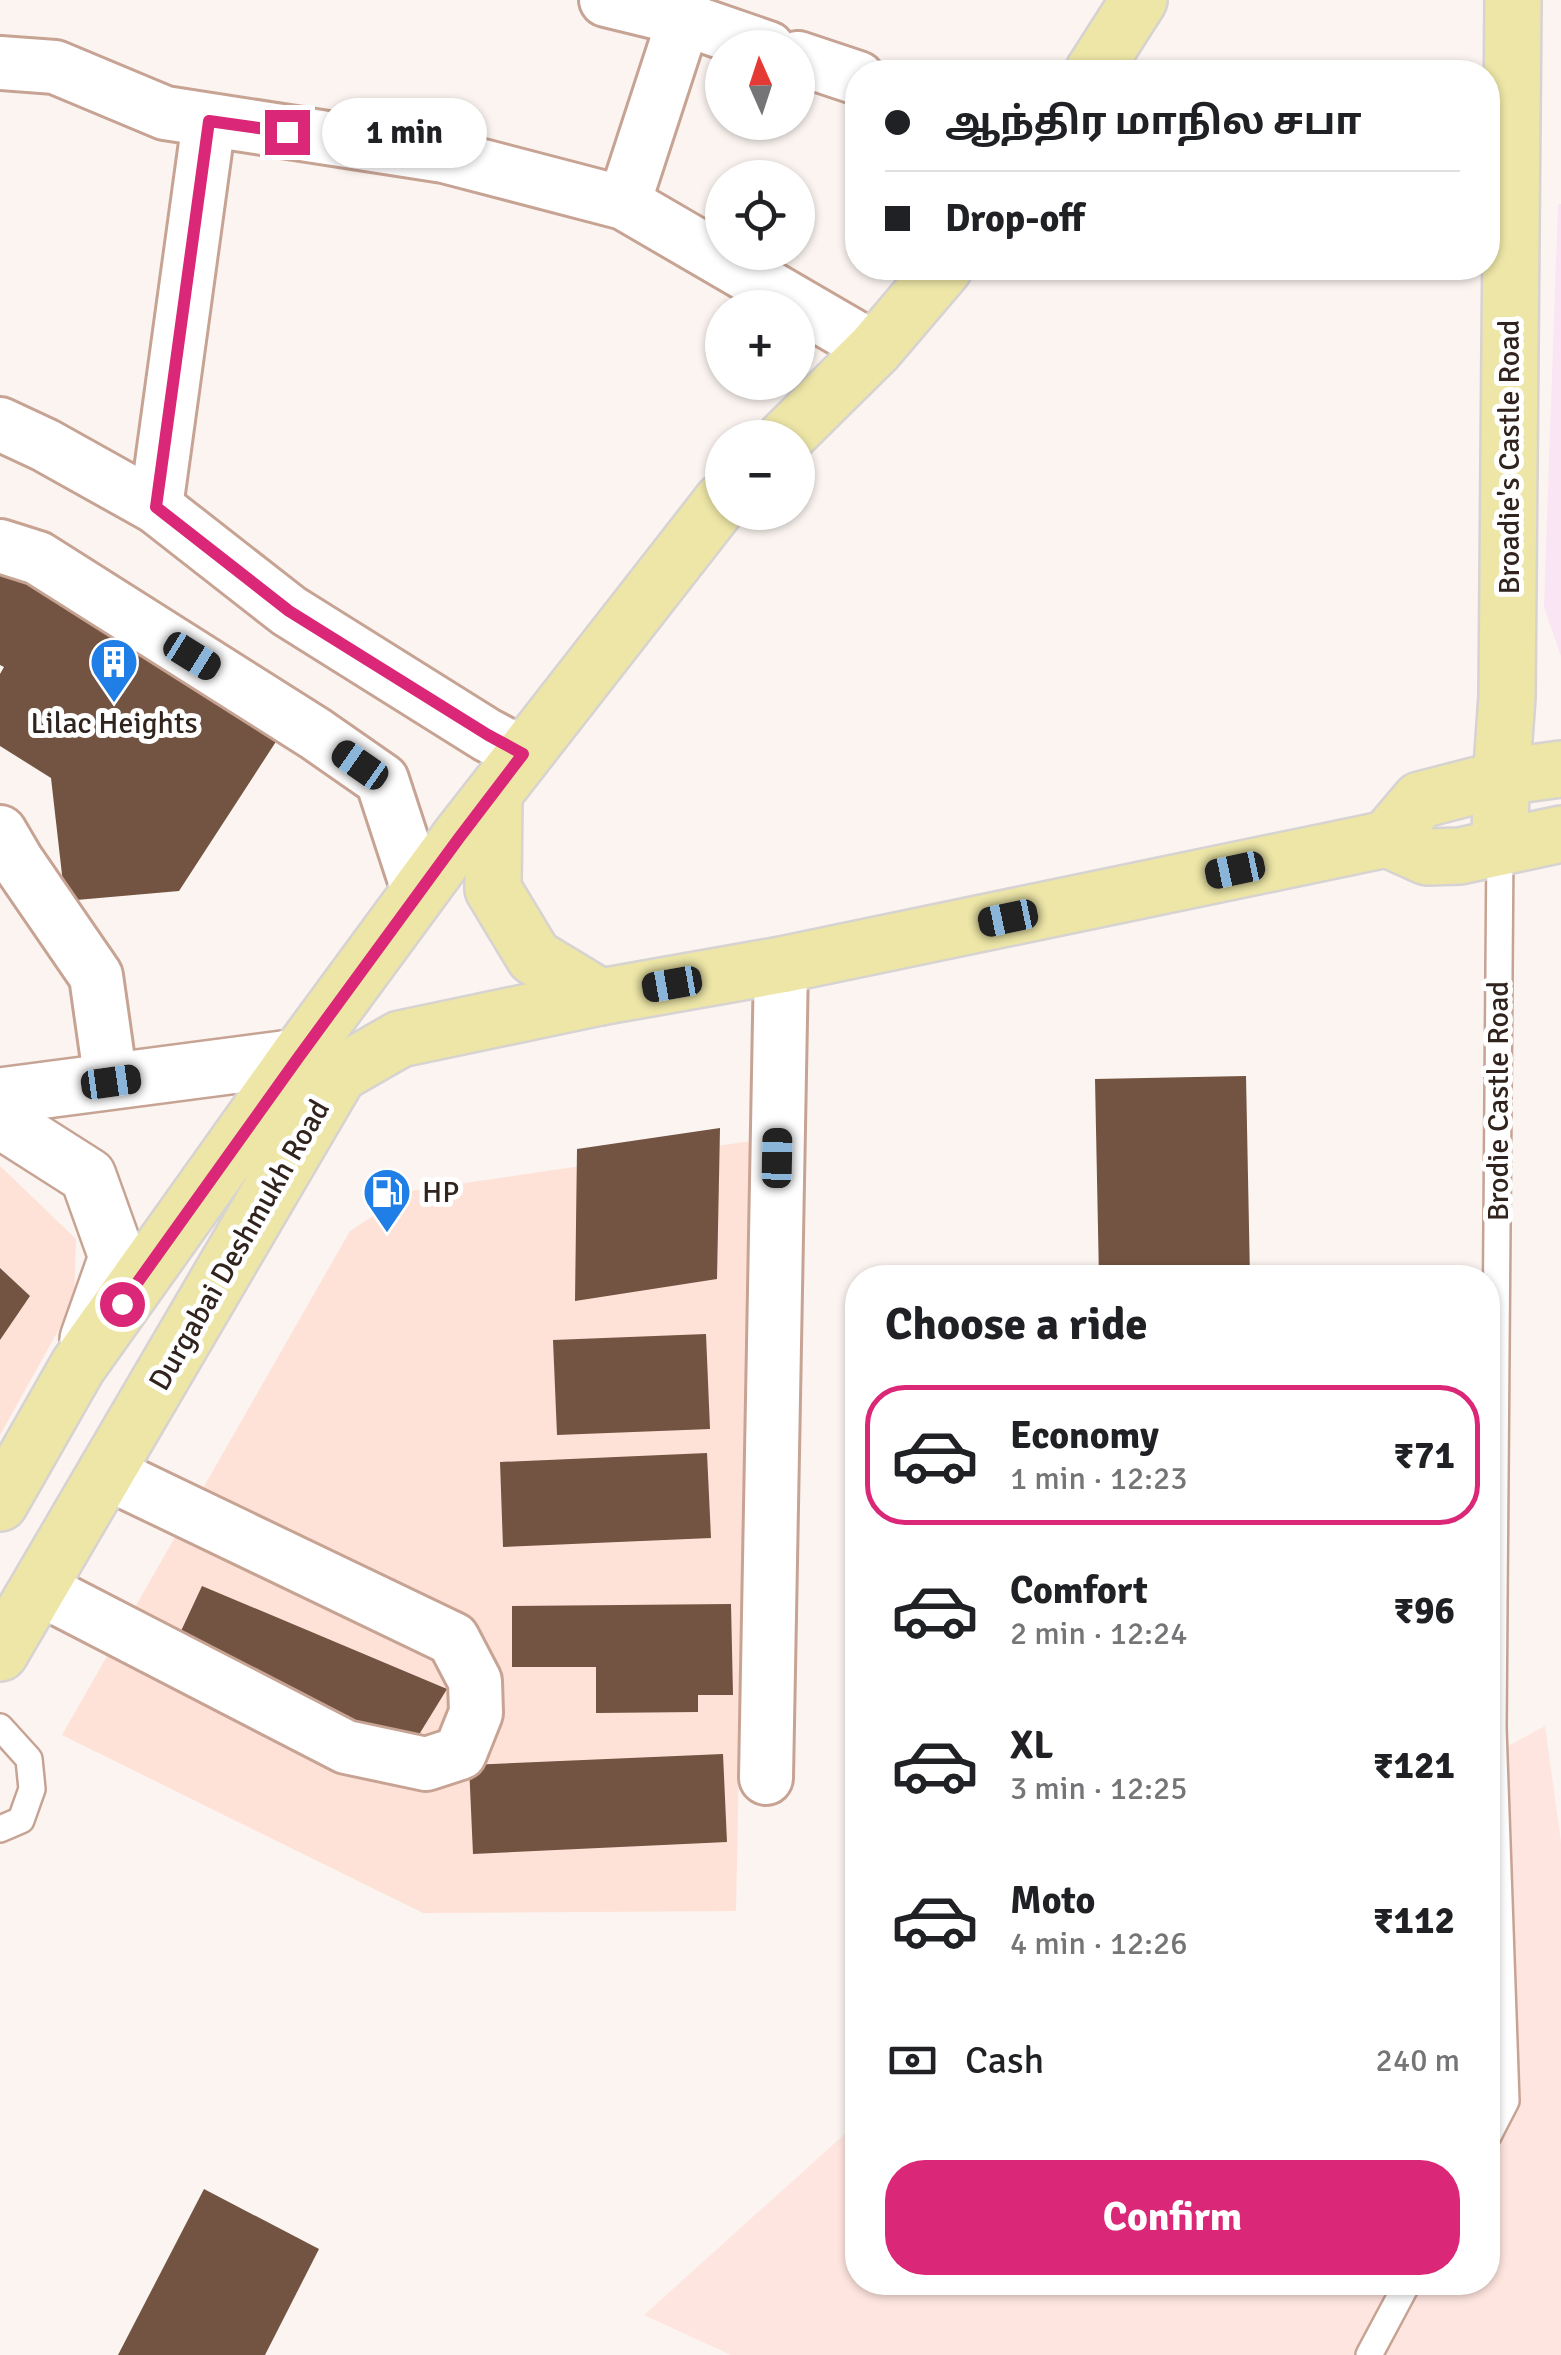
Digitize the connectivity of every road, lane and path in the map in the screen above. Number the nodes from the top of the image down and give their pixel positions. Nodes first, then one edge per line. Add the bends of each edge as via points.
1 (606, 0) edge
2 (1140, 0) edge
3 (1513, 0) edge
4 (684, 19) junction
5 (716, 30) edge
6 (1101, 60) edge
7 (0, 63) edge
8 (815, 64) edge
9 (845, 74) edge
10 (209, 121) junction
11 (624, 204) junction
12 (934, 280) edge
13 (875, 349) junction
14 (803, 420) edge
15 (0, 424) edge
16 (156, 507) junction
17 (705, 523) edge
18 (0, 546) edge
19 (1561, 769) edge
20 (508, 774) junction
21 (1501, 781) junction
22 (0, 832) edge
23 (1561, 834) edge
24 (1387, 839) junction
25 (1500, 846) junction
26 (419, 892) junction
27 (781, 965) junction
28 (600, 997) junction
29 (298, 1058) junction
30 (111, 1082) junction
31 (0, 1096) edge
32 (0, 1120) edge
33 (1497, 1265) edge
34 (78, 1366) junction
35 (106, 1472) junction
36 (0, 1503) edge
37 (38, 1588) junction
38 (0, 1653) edge
39 (0, 1727) edge
40 (766, 1778) dead end
41 (0, 1830) edge
42 (1500, 1914) edge
43 (1500, 2113) edge
44 (1401, 2295) edge
45 (1369, 2355) edge

1 - 4 street
2 - 6 main road
3 - 21 main road, Broadie's Castle Road
4 - 5 street
4 - 11 street
7 - 10 street via 56,67 164,113
8 - 9 street
10 - 11 street via 444,156
10 - 16 street
11 - 13 street
12 - 13 main road
13 - 14 main road
15 - 16 street
16 - 20 street via 289,611 488,735
17 - 20 main road, Durgabai Deshmukh Road
18 - 26 street via 38,558 382,780
19 - 21 main road
20 - 26 main road, Durgabai Deshmukh Road
20 - 28 main road via 492,890 534,957
21 - 24 main road via 1420,800
21 - 25 main road, Brodie Castle Road
22 - 30 street via 96,976
23 - 25 main road
24 - 25 main road via 1427,857
24 - 27 main road, Durgabai Deshmukh Road
25 - 33 lane, Brodie Castle Road
26 - 29 main road, Durgabai Deshmukh Road
27 - 28 main road, Durgabai Deshmukh Road
27 - 40 street
28 - 35 main road, Durgabai Deshmukh Road via 400,1038 338,1074
29 - 30 street
29 - 34 main road, Durgabai Deshmukh Road
30 - 31 street
32 - 34 street via 88,1176 117,1256
34 - 36 main road, Durgabai Deshmukh Road
35 - 37 main road, Durgabai Deshmukh Road
35 - 37 street via 452,1638 475,1681 476,1713 460,1753 426,1764 346,1747
37 - 38 main road, Durgabai Deshmukh Road
39 - 41 lane via 28,1759 32,1789 21,1820
42 - 43 lane, Brodie Castle Road via 1506,2101
44 - 45 lane

